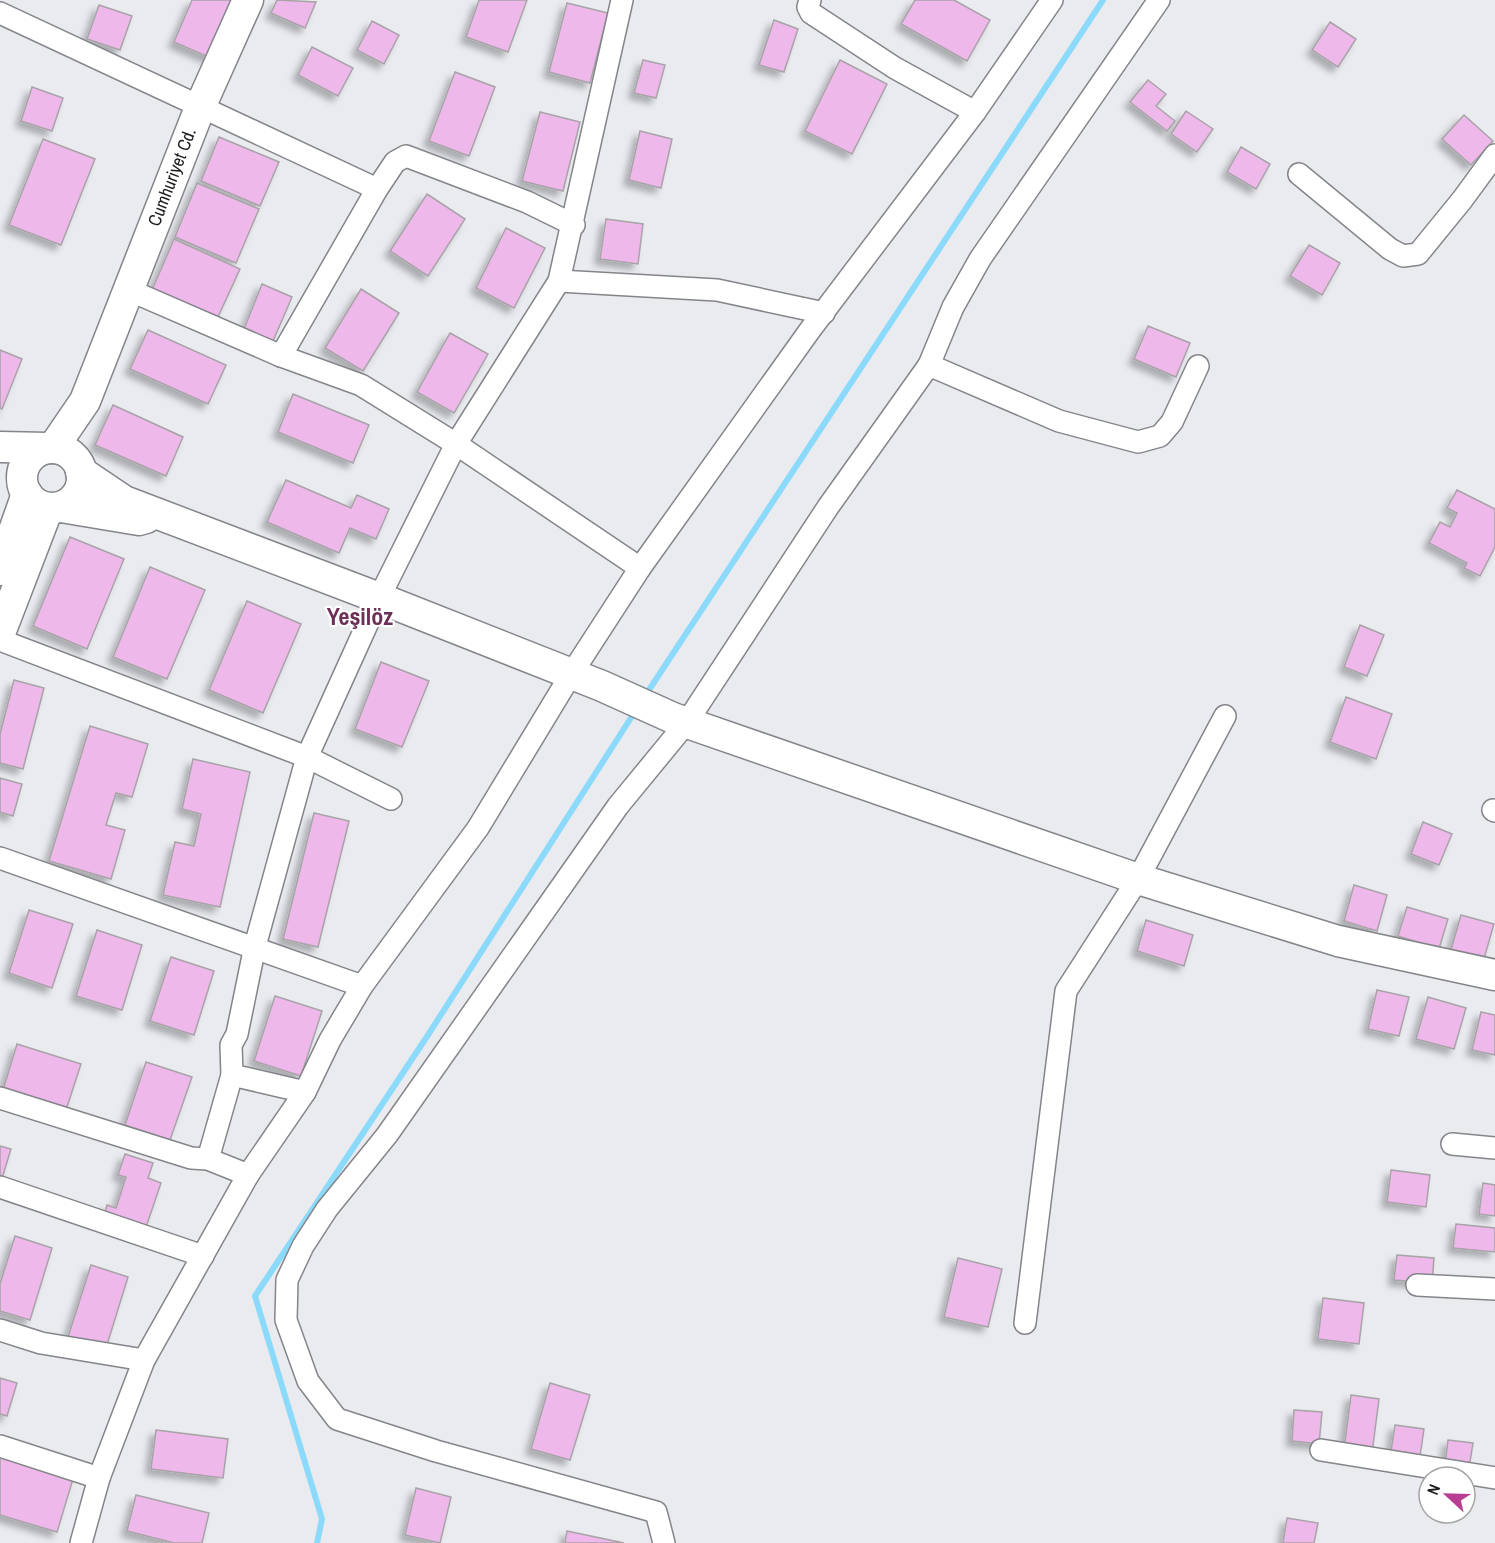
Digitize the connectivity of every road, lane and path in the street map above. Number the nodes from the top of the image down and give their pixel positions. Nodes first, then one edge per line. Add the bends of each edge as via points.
1 (248, 0) edge
2 (622, 0) edge
3 (810, 0) edge
4 (1052, 0) edge
5 (1159, 0) edge
6 (0, 13) edge
7 (201, 105) junction
8 (975, 112) junction
9 (1495, 154) edge
10 (1299, 174) dead end
11 (377, 189) junction
12 (574, 225) junction
13 (559, 280) junction
14 (129, 290) junction
15 (824, 313) junction
16 (101, 357) junction
17 (281, 357) junction
18 (929, 365) junction
19 (1198, 366) dead end
20 (456, 444) junction
21 (0, 447) edge
22 (51, 448) junction
23 (80, 468) junction
24 (32, 495) edge
25 (160, 515) junction
26 (640, 568) junction
27 (0, 570) edge
28 (379, 598) junction
29 (0, 633) edge
30 (0, 640) edge
31 (570, 676) junction
32 (1225, 716) dead end
33 (680, 720) junction
34 (307, 757) junction
35 (391, 799) dead end
36 (0, 858) edge
37 (1138, 879) junction
38 (255, 946) junction
39 (1495, 975) edge
40 (362, 986) junction
41 (232, 1075) junction
42 (305, 1092) junction
43 (0, 1098) edge
44 (1452, 1144) dead end
45 (1495, 1148) edge
46 (208, 1159) junction
47 (248, 1175) junction
48 (0, 1187) edge
49 (203, 1256) junction
50 (1417, 1285) dead end
51 (1495, 1289) edge
52 (1025, 1323) dead end
53 (0, 1330) edge
54 (144, 1360) junction
55 (0, 1446) edge
56 (1321, 1450) dead end
57 (99, 1478) junction
58 (1495, 1478) edge
59 (81, 1543) edge
60 (664, 1543) edge

1 - 7 street, Cumhuriyet Cd.
2 - 12 street
3 - 8 street via 811,13 895,68
4 - 8 street
5 - 18 street via 980,259 953,308
6 - 7 street
7 - 11 street
7 - 14 street, Cumhuriyet Cd.
8 - 15 street
9 - 10 street via 1418,254 1403,256
11 - 12 street via 394,162 406,156 517,198
11 - 17 street
12 - 13 street
13 - 15 street via 717,290
13 - 20 street
14 - 16 street, Cumhuriyet Cd.
14 - 17 street
15 - 26 street
16 - 22 street via 84,401
16 - 23 street via 95,406
17 - 20 street via 361,385
18 - 19 street via 1059,421 1138,442 1160,436 1172,422
18 - 33 street
20 - 26 street
20 - 28 street
21 - 22 street
22 - 23 street via 67,451
22 - 24 street via 40,450 23,469
23 - 24 street via 80,490 72,501
23 - 25 street via 124,501
24 - 25 street via 139,520
24 - 27 street
24 - 29 street
25 - 28 street
26 - 31 street
28 - 31 street
28 - 34 street
30 - 34 street
31 - 33 street
31 - 40 street via 478,828
32 - 37 street
33 - 37 street
33 - 60 street via 387,1135 327,1209 287,1280 286,1320 308,1381 337,1419 436,1451 656,1512
34 - 35 street
34 - 38 street
36 - 38 street
37 - 39 street via 1338,941
37 - 52 street via 1066,991
38 - 40 street
38 - 41 street via 237,1034 231,1045
40 - 42 street
41 - 42 street
41 - 46 street
42 - 47 street
43 - 46 street via 191,1158
44 - 45 street
46 - 47 street
47 - 49 street
48 - 49 street
49 - 54 street
50 - 51 street
53 - 54 street via 41,1343
54 - 57 street
55 - 57 street
56 - 58 street
57 - 59 street

